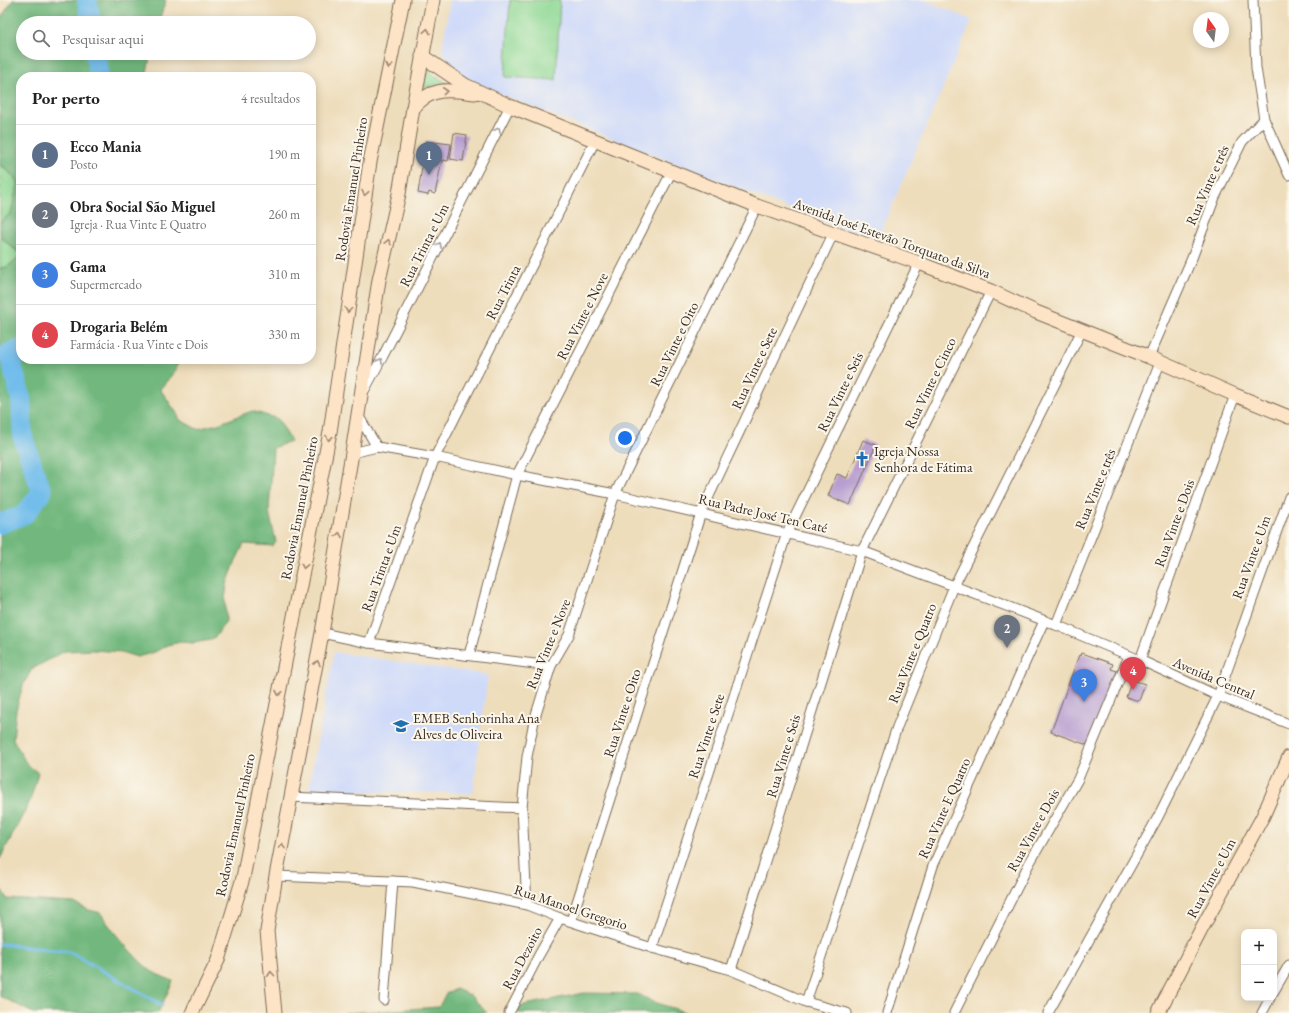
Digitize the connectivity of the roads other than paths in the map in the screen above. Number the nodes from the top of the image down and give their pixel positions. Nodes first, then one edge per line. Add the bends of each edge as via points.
1 (403, 0) edge
2 (432, 0) edge
3 (1253, 0) edge
4 (422, 56) junction
5 (482, 94) junction
6 (510, 106) junction
7 (412, 108) junction
8 (1264, 119) junction
9 (595, 141) junction
10 (672, 170) junction
11 (1289, 175) edge
12 (757, 206) junction
13 (832, 234) junction
14 (919, 263) junction
15 (991, 291) junction
16 (1082, 330) junction
17 (1154, 360) junction
18 (362, 396) junction
19 (1235, 396) junction
20 (358, 415) junction
21 (1289, 417) edge
22 (377, 447) junction
23 (352, 453) junction
24 (436, 457) junction
25 (517, 475) junction
26 (616, 494) junction
27 (1289, 497) edge
28 (701, 513) junction
29 (787, 533) junction
30 (862, 551) junction
31 (954, 586) junction
32 (1044, 621) junction
33 (1056, 625) junction
34 (322, 633) junction
35 (369, 643) junction
36 (469, 655) junction
37 (1129, 656) junction
38 (1140, 660) junction
39 (551, 666) junction
40 (1218, 696) junction
41 (1289, 724) edge
42 (1289, 757) edge
43 (291, 797) junction
44 (522, 808) junction
45 (276, 876) junction
46 (392, 881) junction
47 (527, 905) junction
48 (560, 918) junction
49 (571, 921) junction
50 (652, 948) junction
51 (1289, 964) edge
52 (731, 970) junction
53 (1277, 986) edge
54 (384, 1000) dead end
55 (1268, 1001) edge
56 (806, 1002) junction
57 (192, 1013) edge
58 (275, 1013) edge
59 (509, 1013) edge
60 (847, 1013) edge
61 (887, 1013) edge
62 (954, 1013) edge
63 (1048, 1013) edge
64 (1158, 1013) edge
65 (1262, 1013) edge

1 -> 57 main road, Rodovia Emanuel Pinheiro via 370,162 330,432 243,878 218,960
4 -> 2 main road
3 - 8 street via 1256,68
4 - 5 main road, Avenida José Estevão Torquato da Silva
4 - 7 main road
5 - 6 main road, Avenida José Estevão Torquato da Silva
7 -> 5 main road, Avenida José Estevão Torquato da Silva via 420,100 446,90
6 - 9 main road, Avenida José Estevão Torquato da Silva
18 -> 6 street, Rua Trinta e Um
18 -> 7 main road via 379,280 399,194
8 - 11 street
8 - 17 street, Rua Vinte e três via 1242,142 1215,196
9 - 10 main road, Avenida José Estevão Torquato da Silva
9 - 24 street, Rua Trinta
10 - 12 main road, Avenida José Estevão Torquato da Silva
10 - 25 street, Rua Vinte e Nove
12 - 13 main road, Avenida José Estevão Torquato da Silva
12 - 26 street, Rua Vinte e Oito
13 - 14 main road, Avenida José Estevão Torquato da Silva
13 - 28 street, Rua Vinte e Sete
14 - 15 main road, Avenida José Estevão Torquato da Silva
14 - 29 street, Rua Vinte e Seis
15 - 16 main road, Avenida José Estevão Torquato da Silva
15 - 30 street, Rua Vinte e Cinco
16 - 17 main road, Avenida José Estevão Torquato da Silva
16 - 31 street, Rua Vinte e Quatro
17 - 19 main road, Avenida José Estevão Torquato da Silva
17 - 33 street, Rua Vinte e três
18 - 20 main road
19 - 21 main road, Avenida José Estevão Torquato da Silva
19 - 38 street, Rua Vinte e Dois
20 - 22 street
20 - 23 main road
22 - 23 street
22 - 24 street, Rua Padre José Ten Caté
34 -> 23 main road
24 - 25 street, Rua Padre José Ten Caté
24 - 35 street, Rua Trinta e Um
25 - 26 street, Rua Padre José Ten Caté
25 - 36 street
26 - 28 street, Rua Padre José Ten Caté
26 - 39 street, Rua Vinte e Nove via 569,635
27 - 40 street, Rua Vinte e Um
28 - 29 street, Rua Padre José Ten Caté
28 - 49 street, Rua Vinte e Oito
29 - 30 street, Rua Padre José Ten Caté
29 - 50 street, Rua Vinte e Sete
30 - 31 street, Rua Padre José Ten Caté
30 - 52 street, Rua Vinte e Seis
31 - 32 street, Rua Padre José Ten Caté
31 - 56 street, Rua Vinte e Quatro via 897,727
32 - 33 street, Rua Padre José Ten Caté
32 - 61 street, Rua Vinte E Quatro via 933,866
33 - 37 street, Rua Padre José Ten Caté
34 - 35 street
43 -> 34 main road
35 - 36 street
36 - 39 street
37 - 38 street, Avenida Central
37 - 62 street, Rua Vinte e Dois via 1078,779 1029,864
38 - 40 street, Avenida Central
39 - 44 street, Rua Vinte e Nove via 534,721 527,757
40 - 41 street, Avenida Central
40 - 63 street via 1158,817
42 - 64 main road, Rua Vinte e Um via 1264,816
43 - 44 street
45 -> 43 main road
44 - 47 street, Rua Vinte e Nove
45 - 46 street, Rua Manoel Gregorio
58 -> 45 main road via 267,931
46 - 47 street, Rua Manoel Gregorio via 413,882
46 - 54 street
47 - 48 street, Rua Manoel Gregorio
48 - 49 street, Rua Manoel Gregorio
48 - 59 street, Rua Dezoito
49 - 50 street, Rua Manoel Gregorio
50 - 52 street, Rua Manoel Gregorio
51 - 53 street
52 - 56 street, Rua Manoel Gregorio
55 - 65 street
56 - 60 street, Rua Manoel Gregorio

